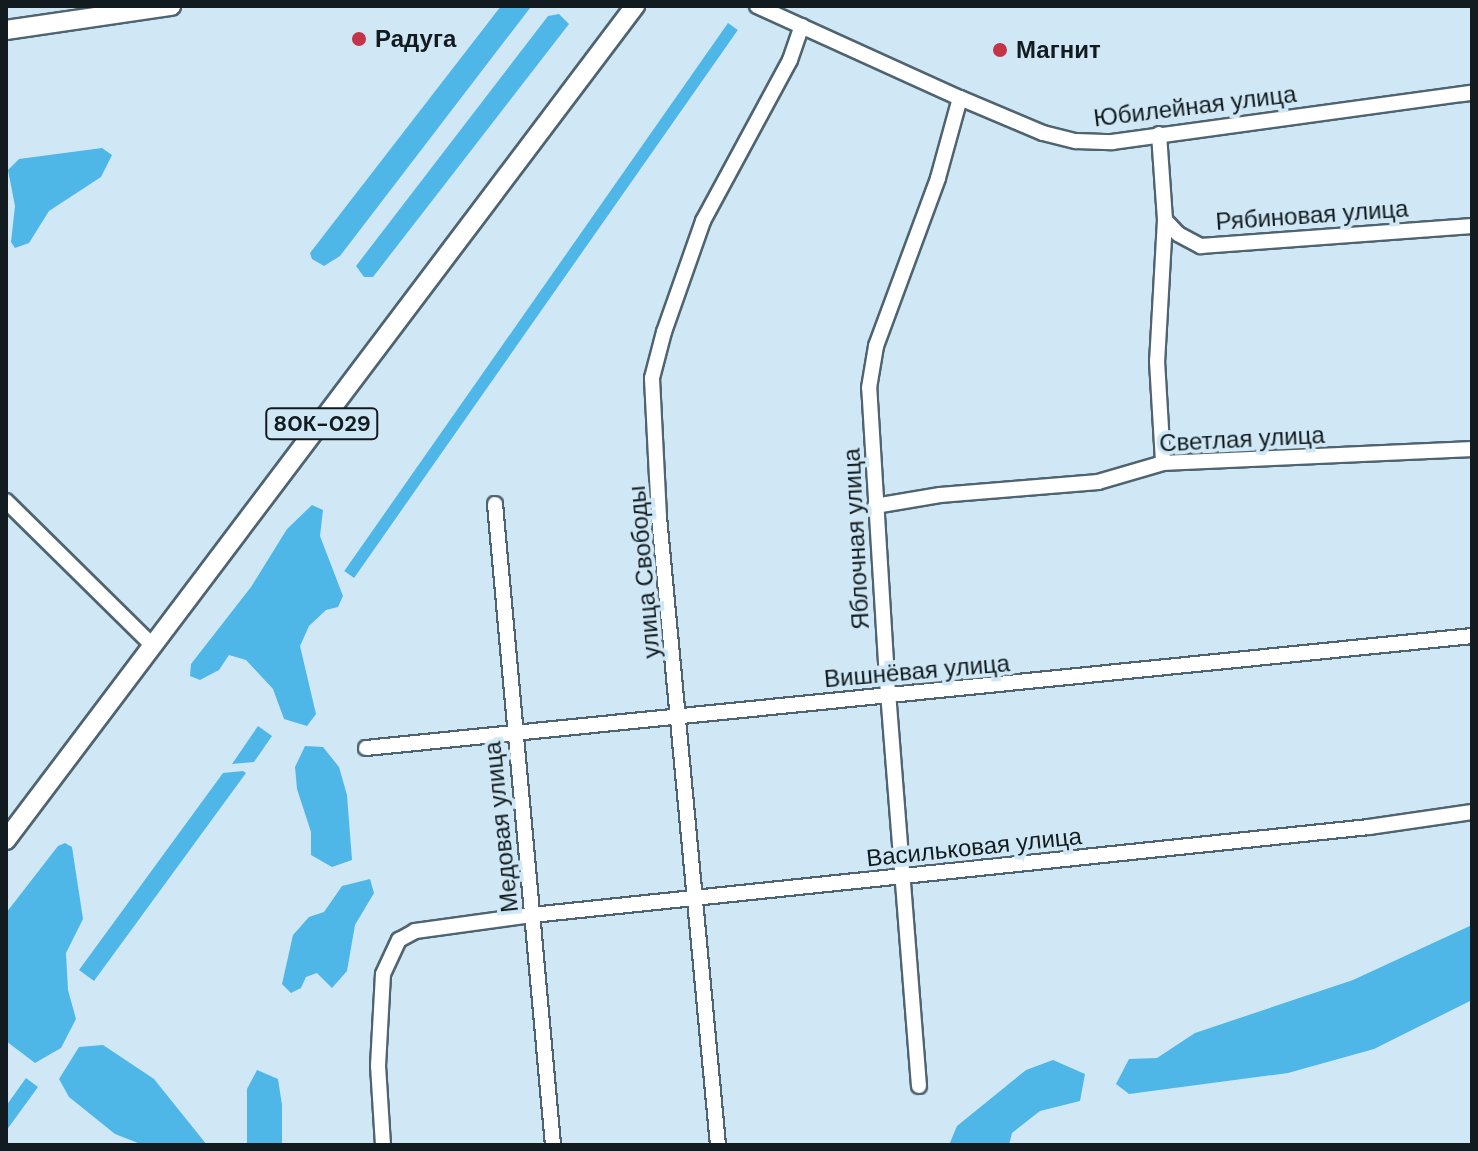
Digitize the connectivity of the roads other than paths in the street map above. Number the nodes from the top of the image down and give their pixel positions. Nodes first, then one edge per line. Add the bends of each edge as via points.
1 (171, 6) edge
2 (635, 6) edge
3 (757, 6) edge
4 (802, 26) junction
5 (6, 30) edge
6 (1472, 93) edge
7 (960, 98) junction
8 (1159, 134) junction
9 (1165, 220) junction
10 (1472, 226) edge
11 (1472, 449) edge
12 (1163, 463) junction
13 (6, 501) edge
14 (495, 504) dead end
15 (875, 506) junction
16 (1472, 636) edge
17 (153, 646) junction
18 (888, 695) junction
19 (679, 716) junction
20 (513, 734) junction
21 (366, 748) dead end
22 (1472, 812) edge
23 (6, 840) edge
24 (903, 878) junction
25 (697, 897) junction
26 (532, 915) junction
27 (919, 1086) dead end
28 (383, 1145) edge
29 (553, 1145) edge
30 (718, 1145) edge

1 - 5 main road
2 - 17 main road, 80К-029
3 - 4 street, Юбилейная улица
4 - 7 street, Юбилейная улица
4 - 19 street, улица Свободы via 790,60 703,221 652,378 659,517
6 - 8 street, Юбилейная улица
7 - 8 street, Юбилейная улица via 1062,139 1112,142
7 - 15 street, Яблочная улица via 938,178 876,346 869,388
8 - 9 street
9 - 10 street, Рябиновая улица via 1201,246
9 - 12 street via 1157,361
11 - 12 street, Светлая улица
12 - 15 street, Светлая улица via 1098,482
13 - 17 street
14 - 20 street, Медовая улица
15 - 18 street, Яблочная улица
16 - 18 street, Вишнёвая улица
17 - 23 main road, 80К-029
18 - 19 street, Вишнёвая улица
18 - 24 street, Яблочная улица
19 - 20 street, Вишнёвая улица
19 - 25 street, улица Свободы
20 - 21 street, Вишнёвая улица
20 - 26 street, Медовая улица
22 - 24 street, Васильковая улица
24 - 25 street, Васильковая улица
24 - 27 street, Яблочная улица
25 - 26 street, Васильковая улица
25 - 30 street, улица Свободы
26 - 28 street, Васильковая улица via 415,931 399,940 383,974 378,1066
26 - 29 street, Медовая улица

